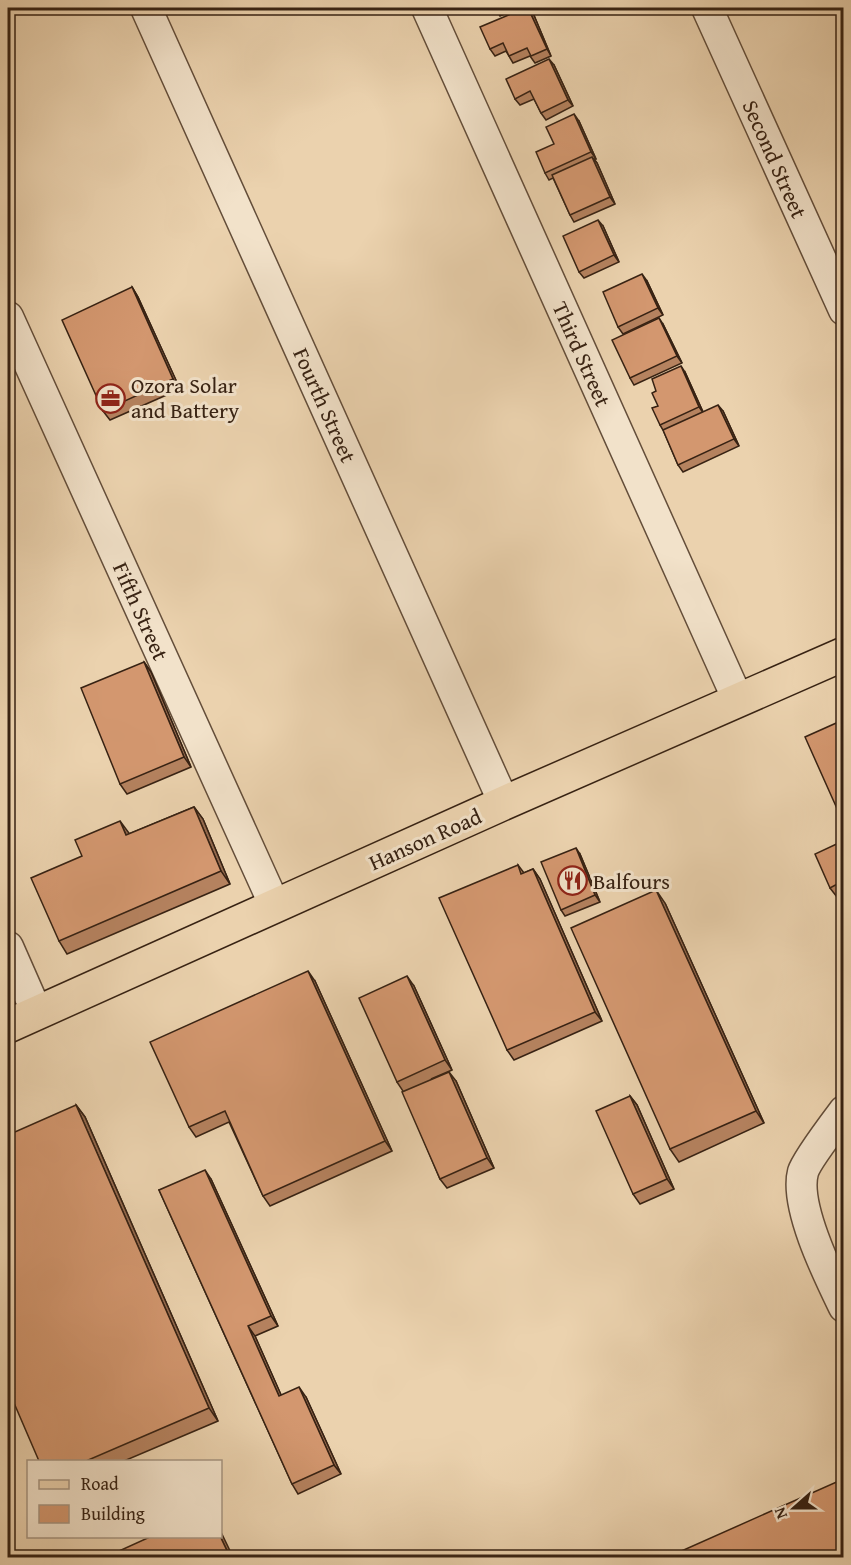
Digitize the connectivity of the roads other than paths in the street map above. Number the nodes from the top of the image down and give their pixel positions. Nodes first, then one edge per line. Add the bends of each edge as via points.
1 (146, 8) edge
2 (427, 8) edge
3 (707, 8) edge
4 (843, 310) edge
5 (8, 317) edge
6 (843, 654) edge
7 (738, 700) junction
8 (504, 803) junction
9 (275, 906) junction
10 (8, 947) edge
11 (37, 1013) junction
12 (8, 1026) edge
13 (843, 1111) edge
14 (843, 1307) edge

1 - 8 street, Fourth Street
2 - 7 street, Third Street
3 - 4 street, Second Street
5 - 9 street, Fifth Street
6 - 7 main road, Hanson Road
7 - 8 main road, Hanson Road
8 - 9 main road, Hanson Road
9 - 11 main road, Hanson Road
10 - 11 street
11 - 12 main road, Hanson Road
13 - 14 street via 803,1171 802,1195 812,1233

